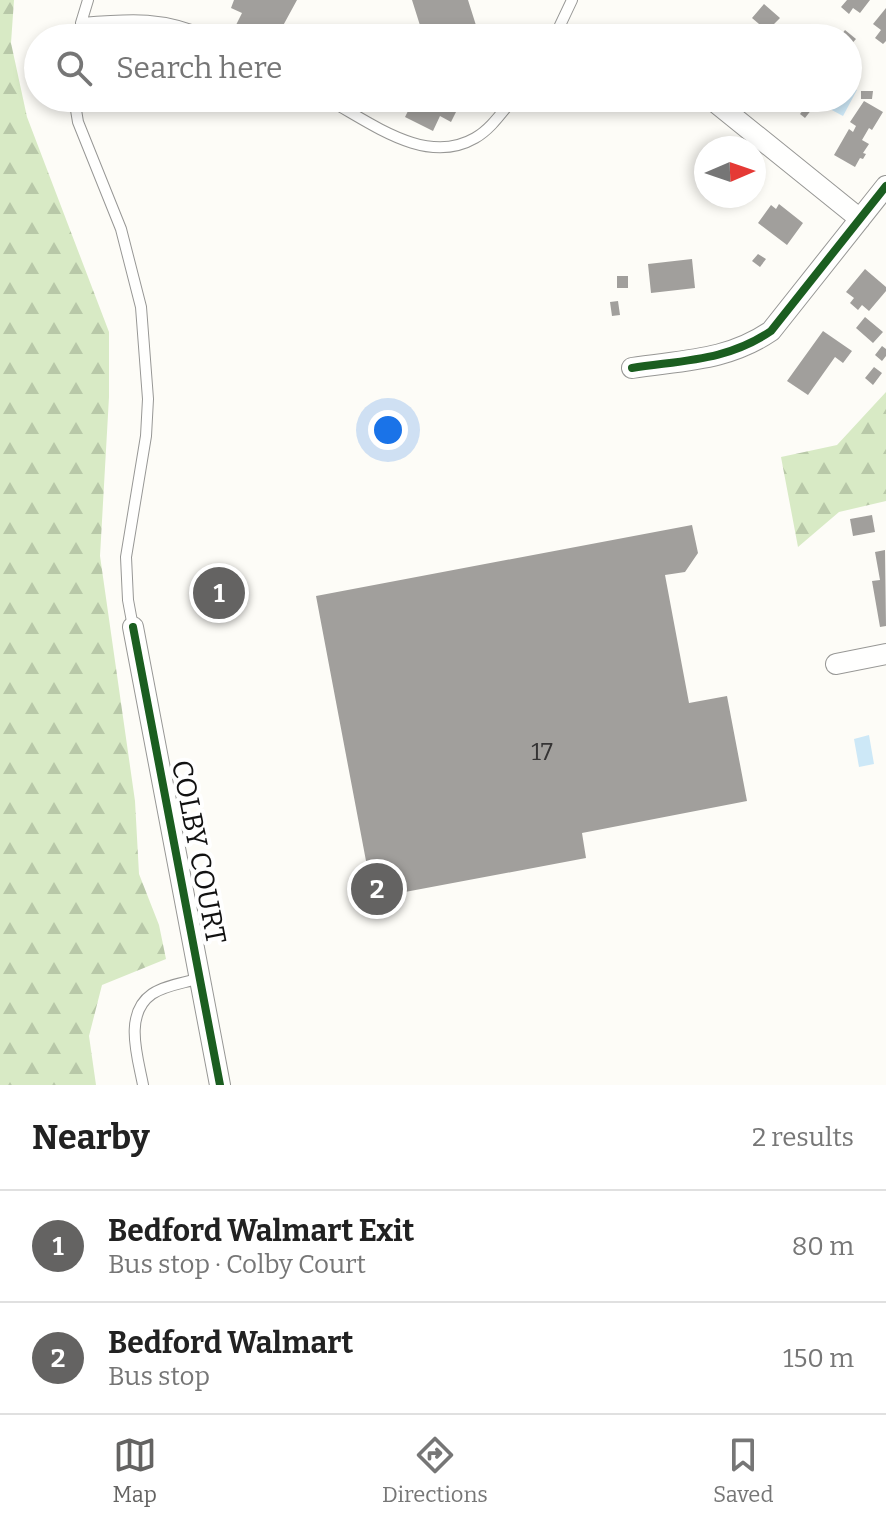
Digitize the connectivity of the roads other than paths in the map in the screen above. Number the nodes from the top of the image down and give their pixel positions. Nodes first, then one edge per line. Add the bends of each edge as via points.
1 (88, 0) edge
2 (572, 0) edge
3 (81, 23) joint
4 (176, 24) edge
5 (561, 24) edge
6 (76, 112) edge
7 (351, 112) edge
8 (502, 112) edge
9 (727, 112) edge
10 (886, 186) edge
11 (860, 219) junction
12 (632, 368) dead end
13 (133, 627) joint
14 (886, 654) edge
15 (836, 664) dead end
16 (200, 978) junction
17 (143, 1085) edge
18 (220, 1085) edge

1 - 3 lane
2 - 5 lane
3 - 4 lane via 153,19
6 - 13 lane via 121,229 141,307 148,399 126,557
7 - 8 lane via 408,142 431,148 475,138
9 - 11 street
10 - 11 street
11 - 12 street via 771,331 751,345 729,354
13 - 16 street, COLBY COURT
14 - 15 street
16 - 17 lane via 160,990 142,1005 135,1038
16 - 18 street, COLBY COURT

